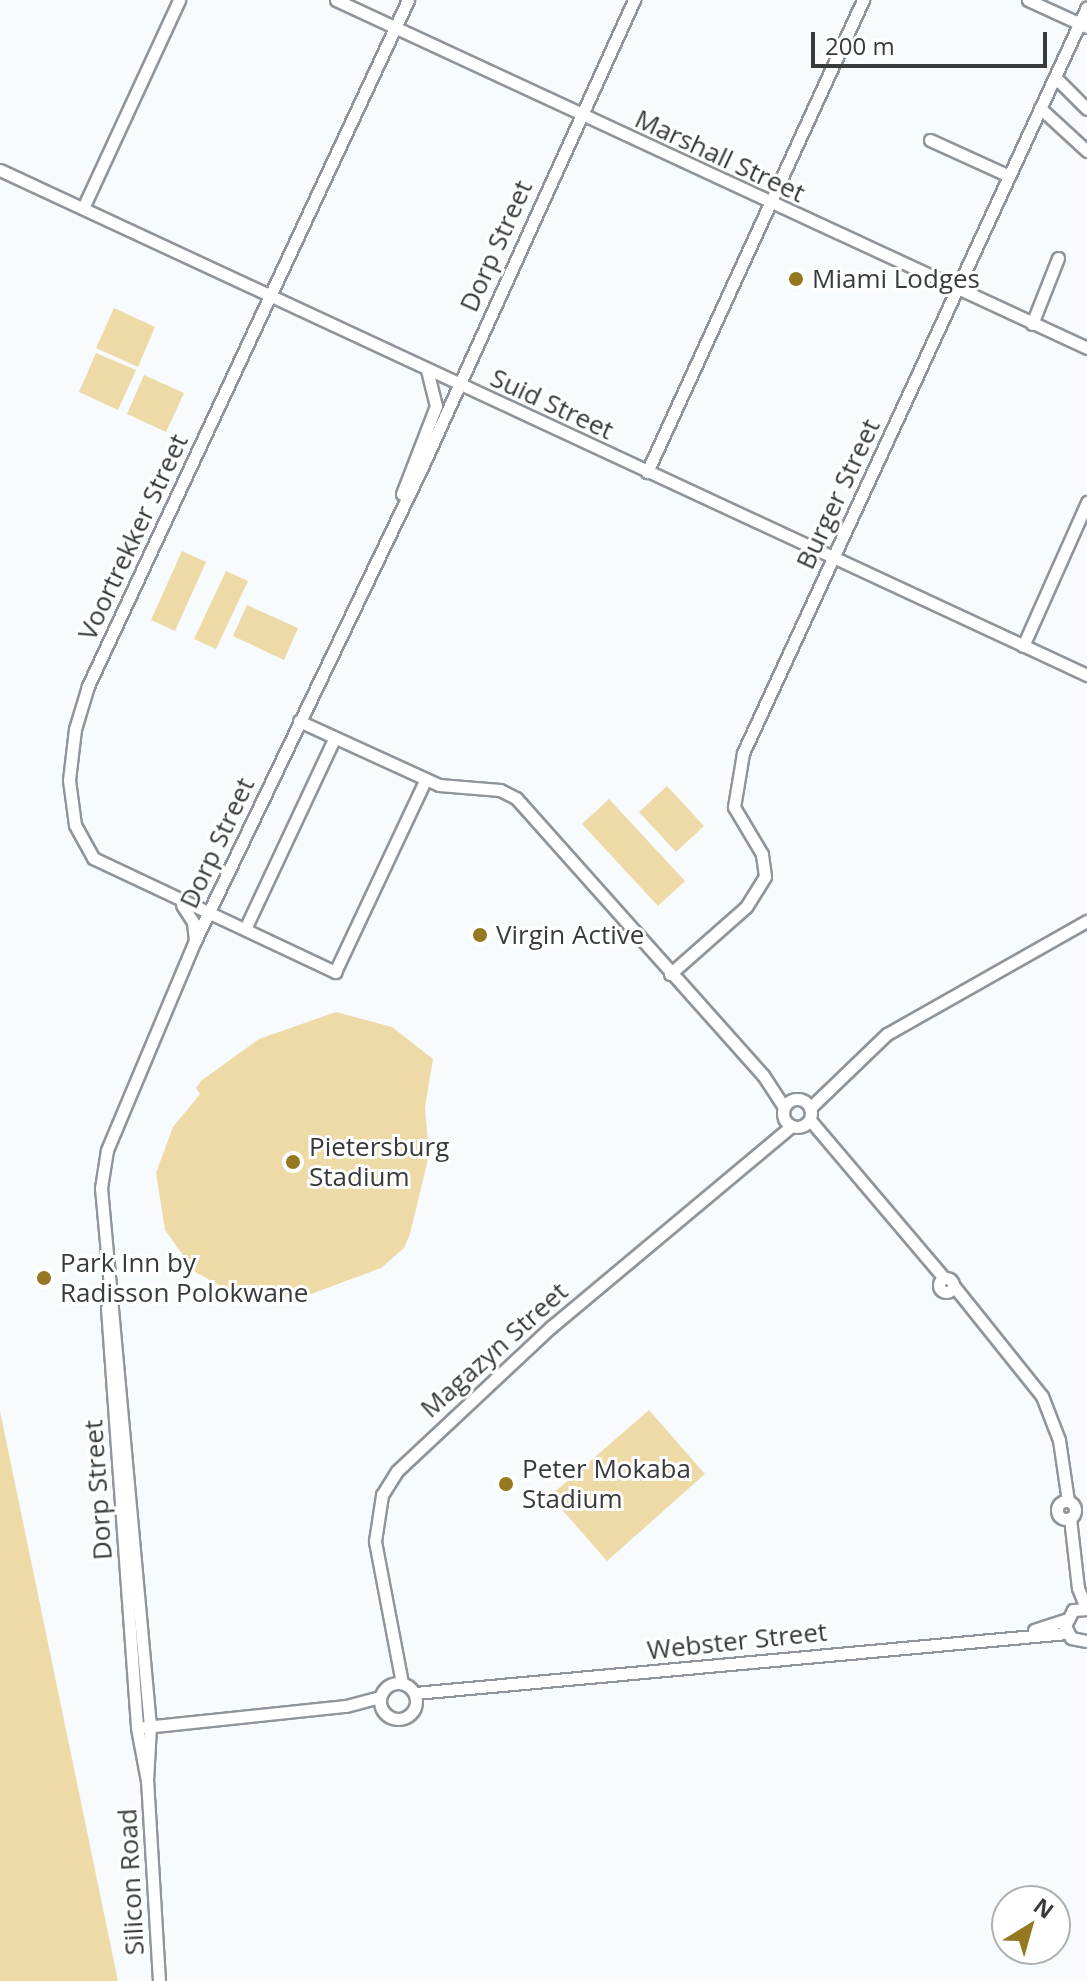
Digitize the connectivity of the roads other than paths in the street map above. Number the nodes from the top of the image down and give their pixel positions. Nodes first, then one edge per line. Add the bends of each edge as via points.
1 (179, 0) edge
2 (336, 0) edge
3 (408, 0) edge
4 (634, 0) edge
5 (863, 0) edge
6 (1028, 0) edge
7 (1087, 7) edge
8 (1083, 25) edge
9 (396, 27) junction
10 (1055, 77) junction
11 (1040, 108) junction
12 (1087, 109) edge
13 (579, 114) junction
14 (930, 140) dead end
15 (1087, 151) edge
16 (0, 170) edge
17 (1009, 176) junction
18 (768, 202) junction
19 (83, 208) junction
20 (1058, 258) dead end
21 (957, 289) junction
22 (271, 295) junction
23 (1032, 324) junction
24 (1087, 348) edge
25 (427, 371) junction
26 (459, 385) junction
27 (647, 472) junction
28 (1086, 508) edge
29 (399, 510) junction
30 (832, 558) junction
31 (1023, 646) junction
32 (1087, 675) edge
33 (299, 721) junction
34 (334, 739) junction
35 (426, 779) junction
36 (179, 902) junction
37 (208, 916) junction
38 (1087, 921) edge
39 (245, 929) junction
40 (195, 941) junction
41 (670, 974) junction
42 (797, 1113) junction
43 (129, 1554) junction
44 (1082, 1609) edge
45 (1065, 1620) junction
46 (1026, 1633) junction
47 (1067, 1633) junction
48 (1087, 1641) edge
49 (393, 1651) junction
50 (402, 1683) junction
51 (382, 1697) junction
52 (415, 1699) junction
53 (150, 1726) junction
54 (137, 1728) junction
55 (147, 1781) junction
56 (159, 1981) edge

1 - 19 street
2 - 9 street, Marshall Street
3 - 9 street, Voortrekker Street
4 - 13 street, Dorp Street
5 - 18 street
6 - 8 street
7 - 8 street, Burger Street
8 - 10 street, Burger Street
9 - 13 street, Marshall Street
9 - 22 street, Voortrekker Street
10 - 11 street, Burger Street
10 - 12 street
11 - 15 street
11 - 17 street, Burger Street
13 - 18 street, Marshall Street
13 - 26 street, Dorp Street
14 - 17 street
16 - 19 street, Suid Street
17 - 21 street, Burger Street
18 - 21 street, Marshall Street
18 - 27 street
19 - 22 street, Suid Street
20 - 23 street
21 - 23 street, Marshall Street
21 - 30 street, Burger Street
22 - 25 street, Suid Street
22 - 36 street, Voortrekker Street via 88,686 71,755 71,810 86,851
23 - 24 street, Marshall Street
25 - 26 street, Suid Street
25 - 29 street, Dorp Street via 436,406
26 - 27 street, Suid Street
26 - 29 street, Dorp Street
27 - 30 street, Suid Street
28 - 31 street
29 - 33 street, Dorp Street
30 - 31 street, Suid Street
30 - 41 street, Burger Street via 737,771 736,815 762,854 765,876 746,907
31 - 32 street, Suid Street
33 - 34 street
33 - 37 street, Dorp Street
34 - 35 street
34 - 39 street
35 - 39 street, Voortrekker Street via 335,972
35 - 41 street via 448,788 500,790 516,798
36 - 37 street, Voortrekker Street
36 - 40 street via 193,922
37 - 39 street, Voortrekker Street
37 - 40 street, Dorp Street
38 - 42 street, Magazyn Street via 907,1021
40 - 43 street, Dorp Street via 115,1125 102,1203
41 - 42 street
42 - 44 street via 1042,1396 1059,1440 1064,1501 1075,1508 1067,1518
42 - 49 street, Magazyn Street via 540,1337 397,1471 382,1495 375,1541
43 - 53 street, Dorp Street
43 - 54 street, Dorp Street
44 - 45 street
45 - 46 street, Webster Street
45 - 47 street
46 - 47 street, Webster Street
46 - 52 street, Webster Street
47 - 48 street
49 - 50 street, Magazyn Street
49 - 51 street, Magazyn Street
50 - 51 street
50 - 52 street
51 - 52 street, Webster Street via 400,1719
51 - 53 street via 346,1706
53 - 54 street
53 - 55 street, Silicon Road
54 - 55 street, Silicon Road
55 - 56 street, Silicon Road

